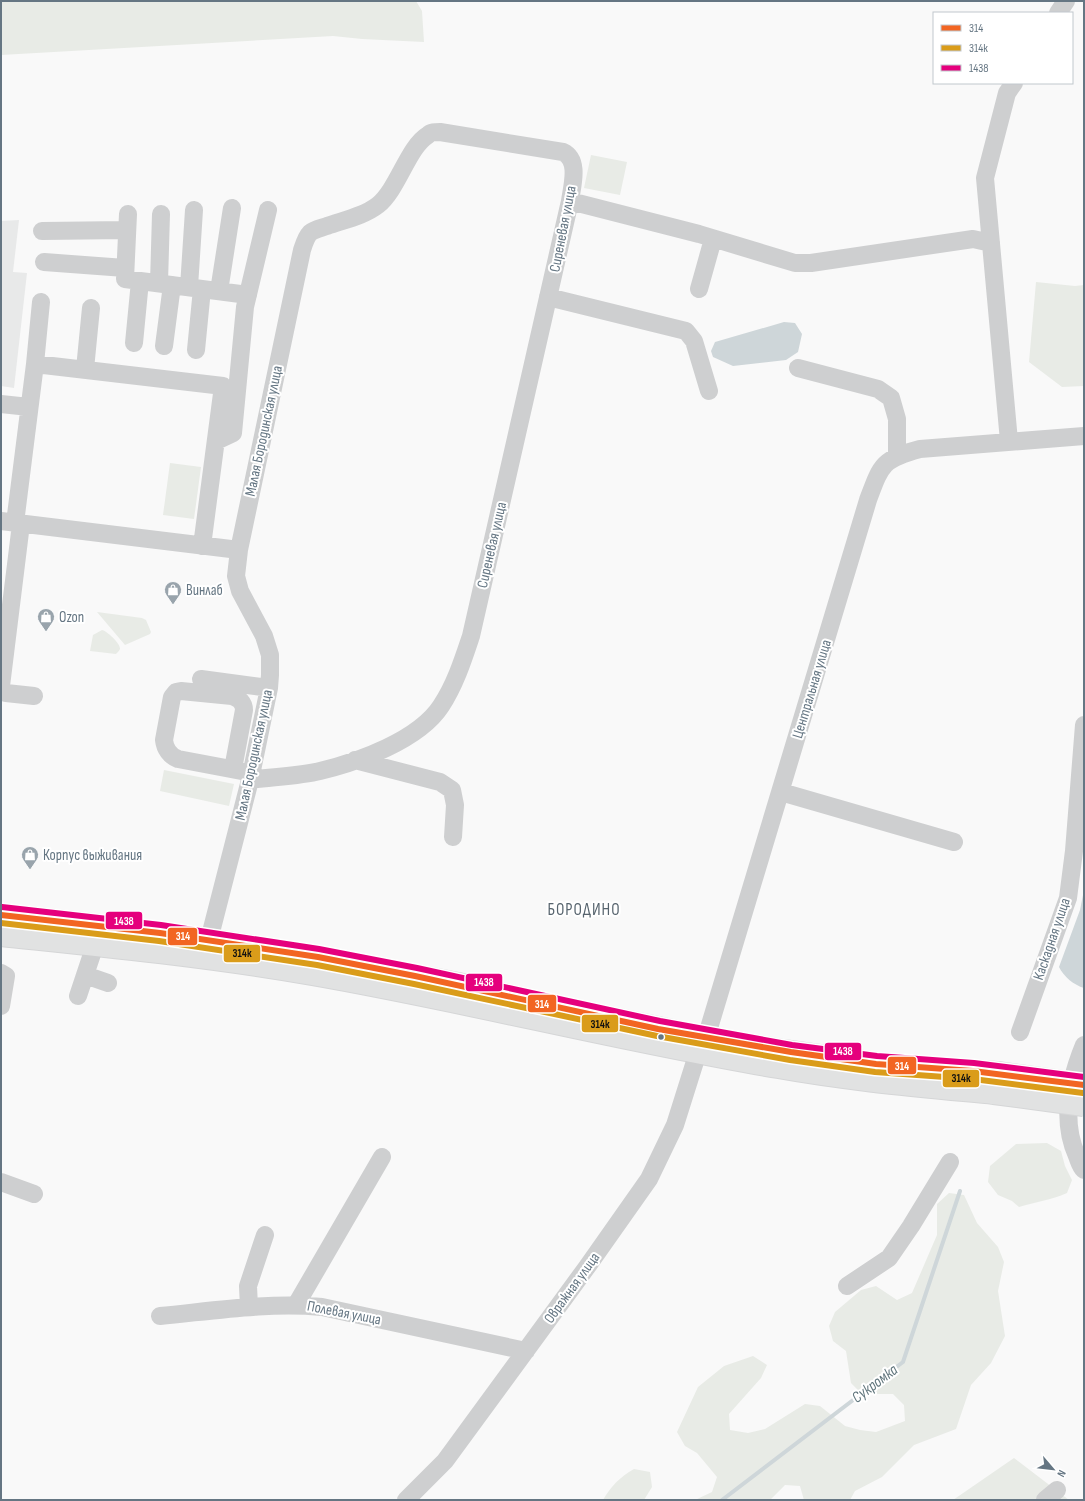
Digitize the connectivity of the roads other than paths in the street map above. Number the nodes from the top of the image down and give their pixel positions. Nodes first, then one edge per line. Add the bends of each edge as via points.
1 (1066, 1) edge
2 (1059, 12) edge
3 (1013, 84) edge
4 (573, 173) joint
5 (570, 201) junction
6 (232, 208) dead end
7 (194, 210) dead end
8 (268, 210) dead end
9 (161, 214) dead end
10 (42, 231) dead end
11 (713, 239) junction
12 (991, 243) junction
13 (44, 262) dead end
14 (125, 268) junction
15 (140, 281) junction
16 (188, 287) junction
17 (699, 289) dead end
18 (248, 295) junction
19 (548, 297) junction
20 (42, 302) dead end
21 (91, 308) dead end
22 (134, 343) dead end
23 (164, 346) dead end
24 (196, 350) dead end
25 (35, 364) junction
26 (798, 368) dead end
27 (84, 369) junction
28 (709, 391) dead end
29 (1, 404) edge
30 (29, 406) junction
31 (1084, 436) edge
32 (1009, 441) junction
33 (216, 442) junction
34 (898, 455) junction
35 (12, 523) edge
36 (202, 546) junction
37 (239, 550) junction
38 (201, 679) dead end
39 (269, 688) junction
40 (34, 696) dead end
41 (1084, 725) edge
42 (355, 760) junction
43 (232, 769) junction
44 (251, 776) junction
45 (781, 792) junction
46 (453, 836) dead end
47 (954, 842) dead end
48 (1, 915) edge
49 (1, 935) edge
50 (209, 940) junction
51 (95, 944) junction
52 (1, 973) edge
53 (85, 975) junction
54 (108, 983) dead end
55 (78, 996) dead end
56 (1, 1006) edge
57 (1020, 1032) dead end
58 (702, 1045) junction
59 (1084, 1045) edge
60 (1084, 1072) edge
61 (996, 1083) junction
62 (1084, 1084) edge
63 (1084, 1105) edge
64 (1084, 1151) edge
65 (382, 1157) dead end
66 (950, 1162) dead end
67 (1084, 1170) edge
68 (1, 1182) edge
69 (34, 1194) dead end
70 (265, 1235) dead end
71 (847, 1286) dead end
72 (296, 1305) junction
73 (249, 1307) junction
74 (160, 1316) dead end
75 (526, 1351) junction
76 (406, 1500) edge

1 - 2 street
3 - 12 street via 1007,94 985,178
4 - 5 street, Сиреневая улица
4 - 37 street, Малая Бородинская улица via 572,159 563,152 440,132 432,133 417,146 387,196 379,204 367,212 319,228 310,234 302,250
5 - 11 street
5 - 19 street, Сиреневая улица
6 - 16 street
7 - 16 street
8 - 18 street
9 - 16 street
10 - 14 street via 128,222
11 - 12 street via 795,264 973,239
11 - 17 street
12 - 32 street
13 - 14 street
14 - 15 street via 125,279
15 - 16 street
15 - 22 street
16 - 18 street
16 - 23 street
16 - 24 street
18 - 33 street via 233,433
19 - 28 street via 686,331 694,340
19 - 42 street, Сиреневая улица via 471,636 462,664 441,707 429,721 379,752
20 - 25 street
21 - 27 street
25 - 27 street
25 - 30 street
26 - 34 street via 878,389 891,398 898,419
27 - 33 street via 223,386
29 - 30 street
30 - 35 street
31 - 32 street, Центральная улица
32 - 34 street, Центральная улица via 920,449
33 - 36 street
34 - 45 street, Центральная улица via 886,462 876,478 868,500
35 - 36 street
35 - 40 street via 1,686 6,693
36 - 37 street
37 - 39 street, Малая Бородинская улица via 236,576 240,591 264,636 270,654
38 - 39 street
39 - 44 street, Малая Бородинская улица
41 - 57 street, Каскадная улица via 1068,898
42 - 44 street, Сиреневая улица via 319,771
42 - 46 street via 440,782 452,790 455,805
43 - 43 street via 178,759 170,755 164,740 172,697 176,692 232,696 242,703 244,710
43 - 44 street, Сиреневая улица
44 - 50 street, Малая Бородинская улица
45 - 47 street
45 - 58 street, Центральная улица
48 - 50 main road
49 - 51 main road
50 - 58 main road via 442,981
51 - 53 street
51 - 58 main road via 312,974
52 - 56 street via 6,976
53 - 54 street
53 - 55 street
58 - 61 main road via 780,1068 860,1079
58 - 75 street, Овражная улица via 675,1125 649,1179
59 - 67 street via 1072,1077 1068,1110 1071,1143
60 - 64 street via 1078,1111 1080,1142
61 - 62 main road, bridge
61 - 63 main road, bridge
65 - 72 street
66 - 71 street via 889,1258
68 - 69 street
70 - 73 street via 248,1286
72 - 73 street, Полевая улица
72 - 75 street, Полевая улица via 322,1307
73 - 74 street, Полевая улица
75 - 76 street, Овражная улица via 445,1461

